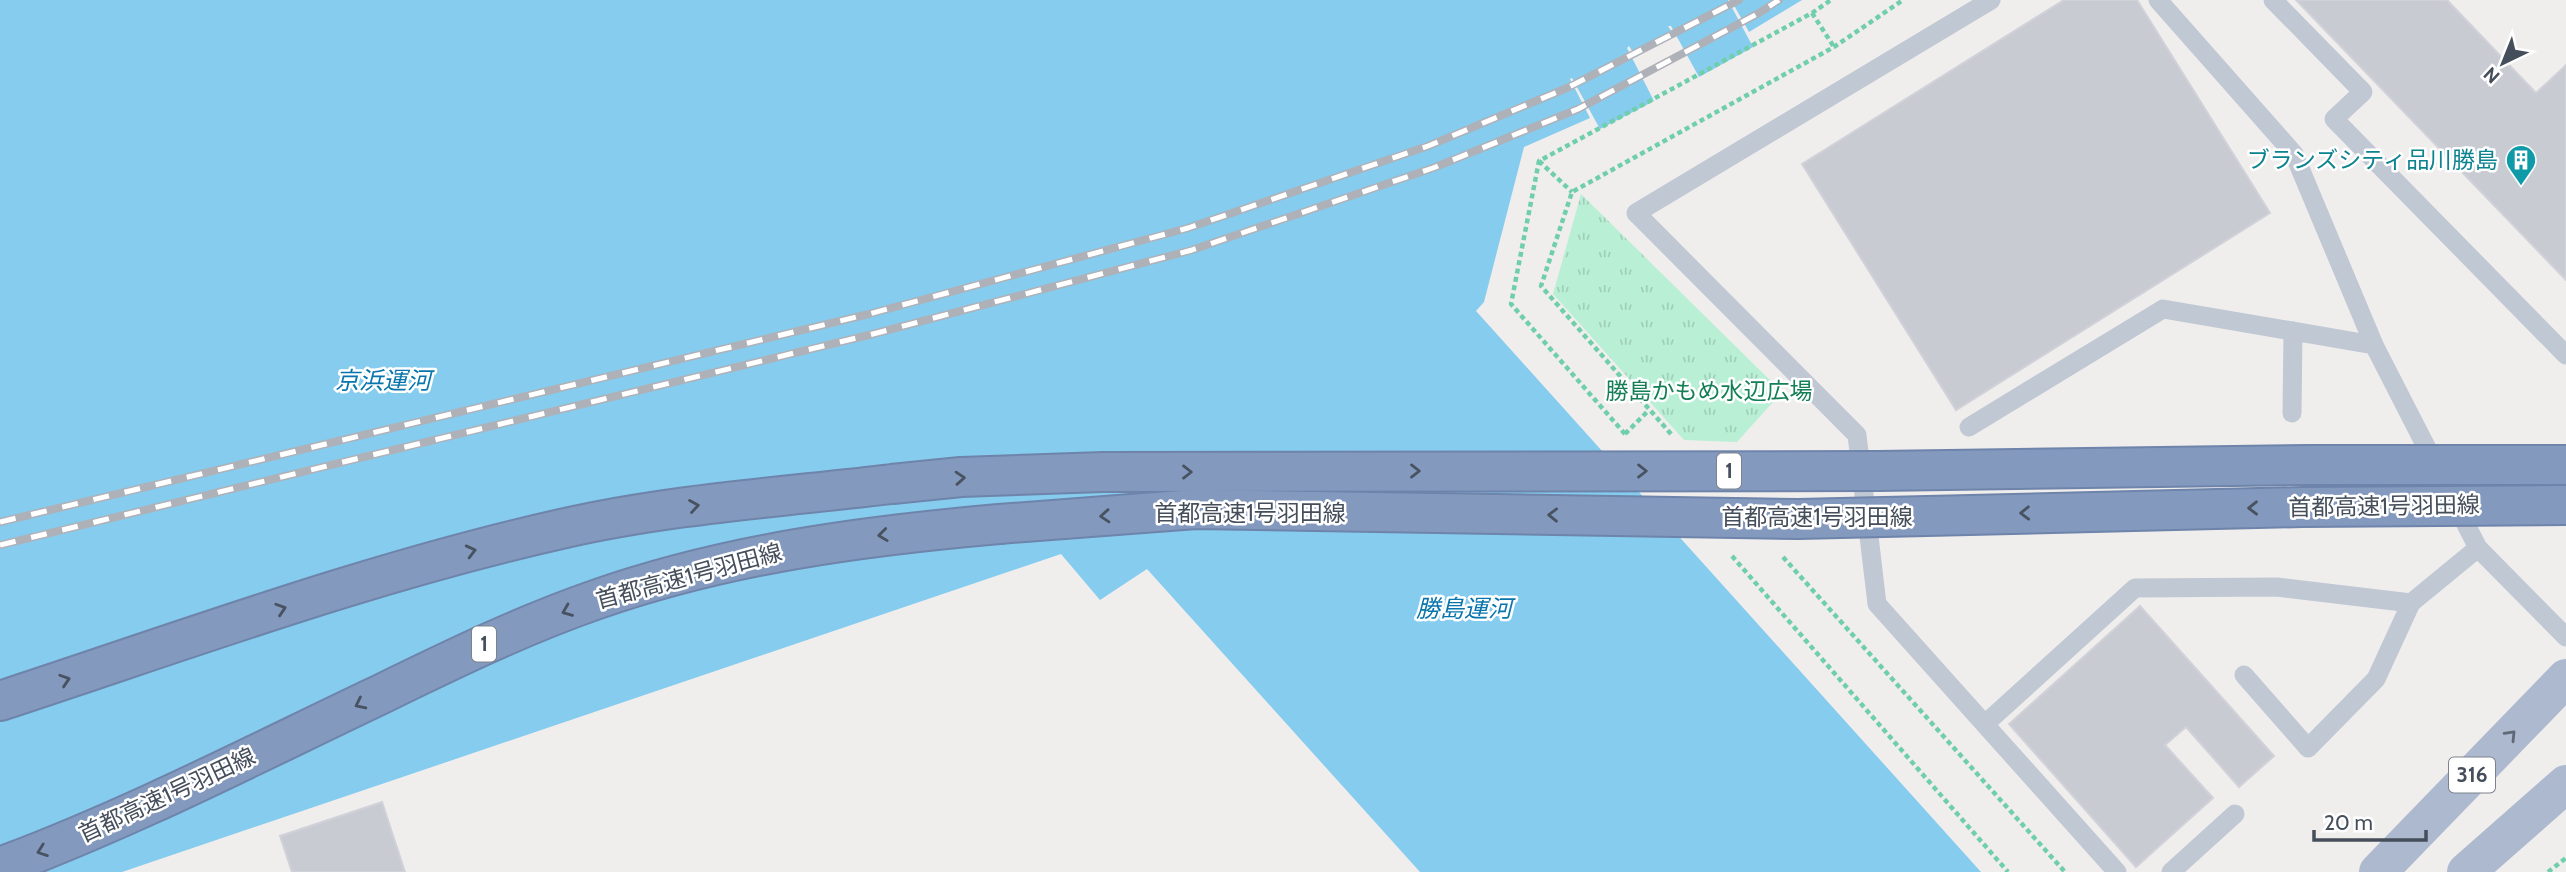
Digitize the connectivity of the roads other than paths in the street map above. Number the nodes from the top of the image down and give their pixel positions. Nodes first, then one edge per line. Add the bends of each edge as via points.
1 (1991, 0) edge
2 (2158, 0) edge
3 (2273, 0) edge
4 (2293, 331) junction
5 (2374, 345) junction
6 (2566, 355) edge
7 (2292, 413) dead end
8 (1969, 427) dead end
9 (2566, 465) edge
10 (2566, 505) edge
11 (2478, 548) junction
12 (2412, 603) junction
13 (2566, 637) edge
14 (2244, 675) dead end
15 (2566, 678) edge
16 (0, 701) edge
17 (1984, 724) junction
18 (2566, 784) edge
19 (2235, 814) dead end
20 (0, 867) edge
21 (2117, 872) edge
22 (2171, 872) edge
23 (2378, 872) edge
24 (2466, 872) edge

1 - 17 lane via 1636,213 1857,435 1877,604
2 - 5 lane via 2294,154
3 - 6 lane via 2363,92 2334,119
4 - 5 lane
4 - 7 lane
4 - 8 lane via 2163,309
5 - 11 lane
16 -> 9 highway, 首都高速1号羽田線 / 1, bridge via 405,568 563,528 731,500 961,477 1103,472
10 -> 20 highway, 首都高速1号羽田線 / 1, bridge via 1798,519 1196,509 842,540 715,565 595,600 484,644 167,797
11 - 12 lane
11 - 13 lane
12 - 14 lane via 2376,679 2308,748
12 - 17 lane via 2277,587 2135,587
23 -> 15 main road, 316
17 - 21 lane
18 - 24 main road
19 - 22 lane

